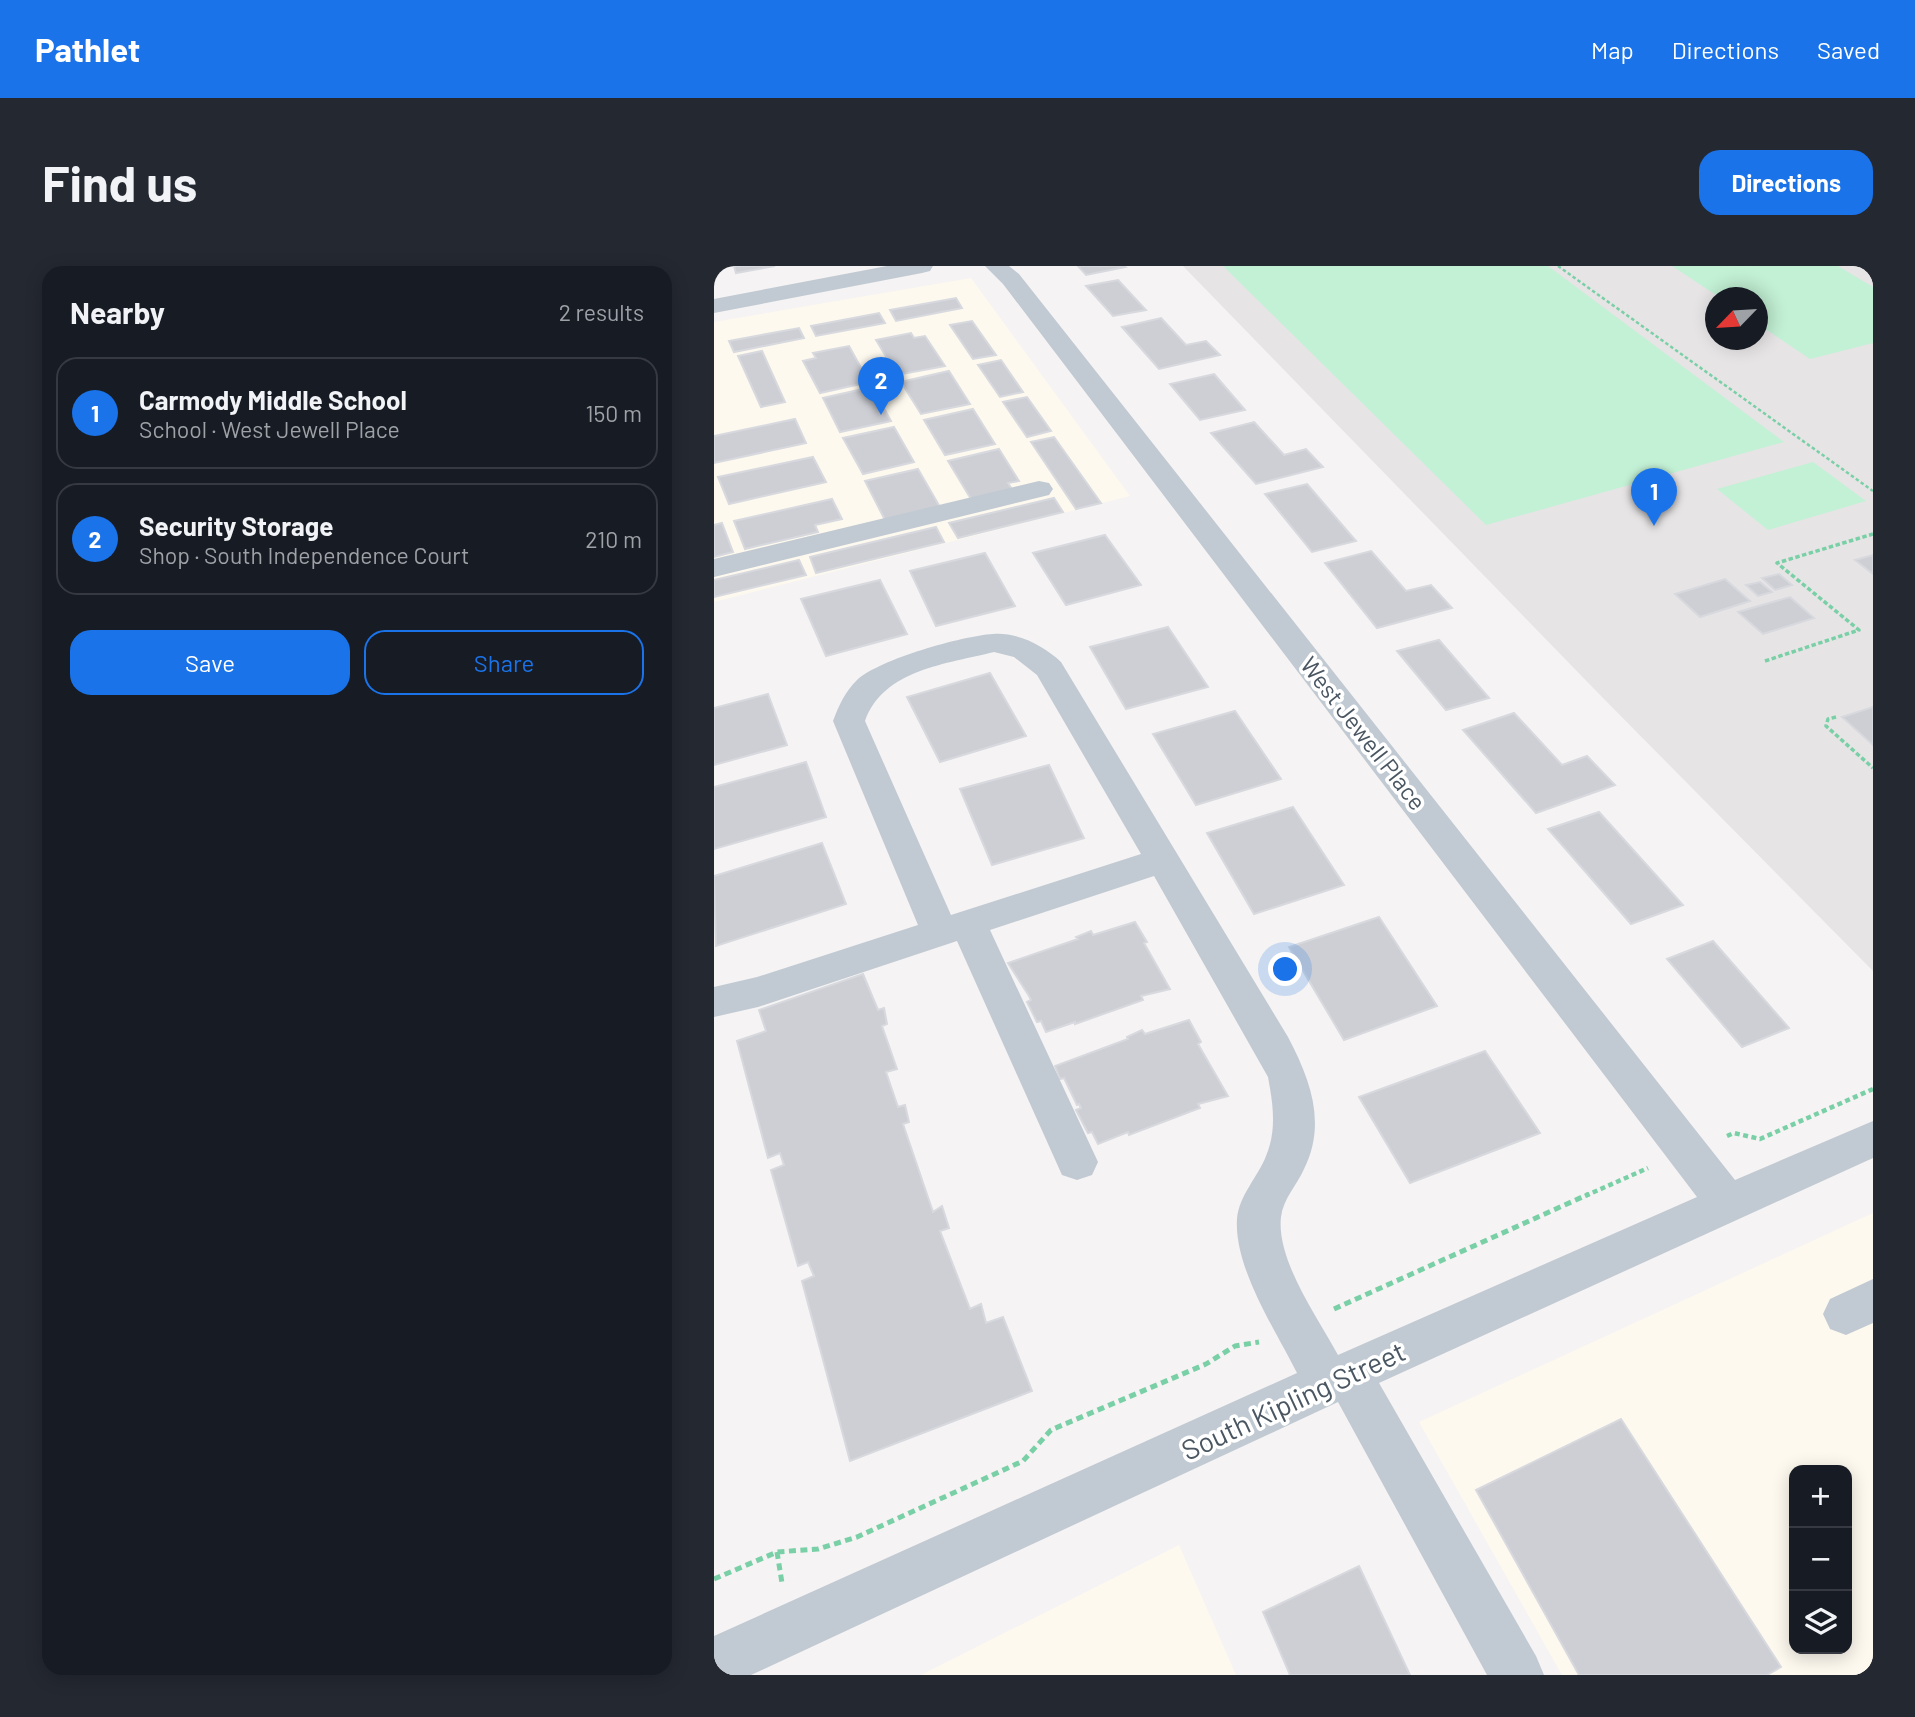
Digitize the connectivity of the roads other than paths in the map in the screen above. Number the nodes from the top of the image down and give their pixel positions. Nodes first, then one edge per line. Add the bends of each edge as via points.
1 (922, 266) edge
2 (996, 266) edge
3 (714, 306) edge
4 (1039, 489) dead end
5 (714, 568) edge
6 (1163, 860) junction
7 (954, 928) junction
8 (714, 1002) edge
9 (1873, 1139) edge
10 (1077, 1162) dead end
11 (1727, 1204) junction
12 (1338, 1378) junction
13 (714, 1664) edge
14 (1517, 1675) edge

1 - 3 street
2 - 11 street, West Jewell Place
4 - 5 street
6 - 7 street
6 - 7 street via 1050,669 1038,657 1025,649 993,643 891,670 860,692 849,720
6 - 12 street via 1288,1076 1294,1136 1259,1218 1264,1261 1299,1326
7 - 8 street
7 - 10 street
9 - 11 street, South Kipling Street
11 - 12 street, South Kipling Street
12 - 13 street, South Kipling Street
12 - 14 street

